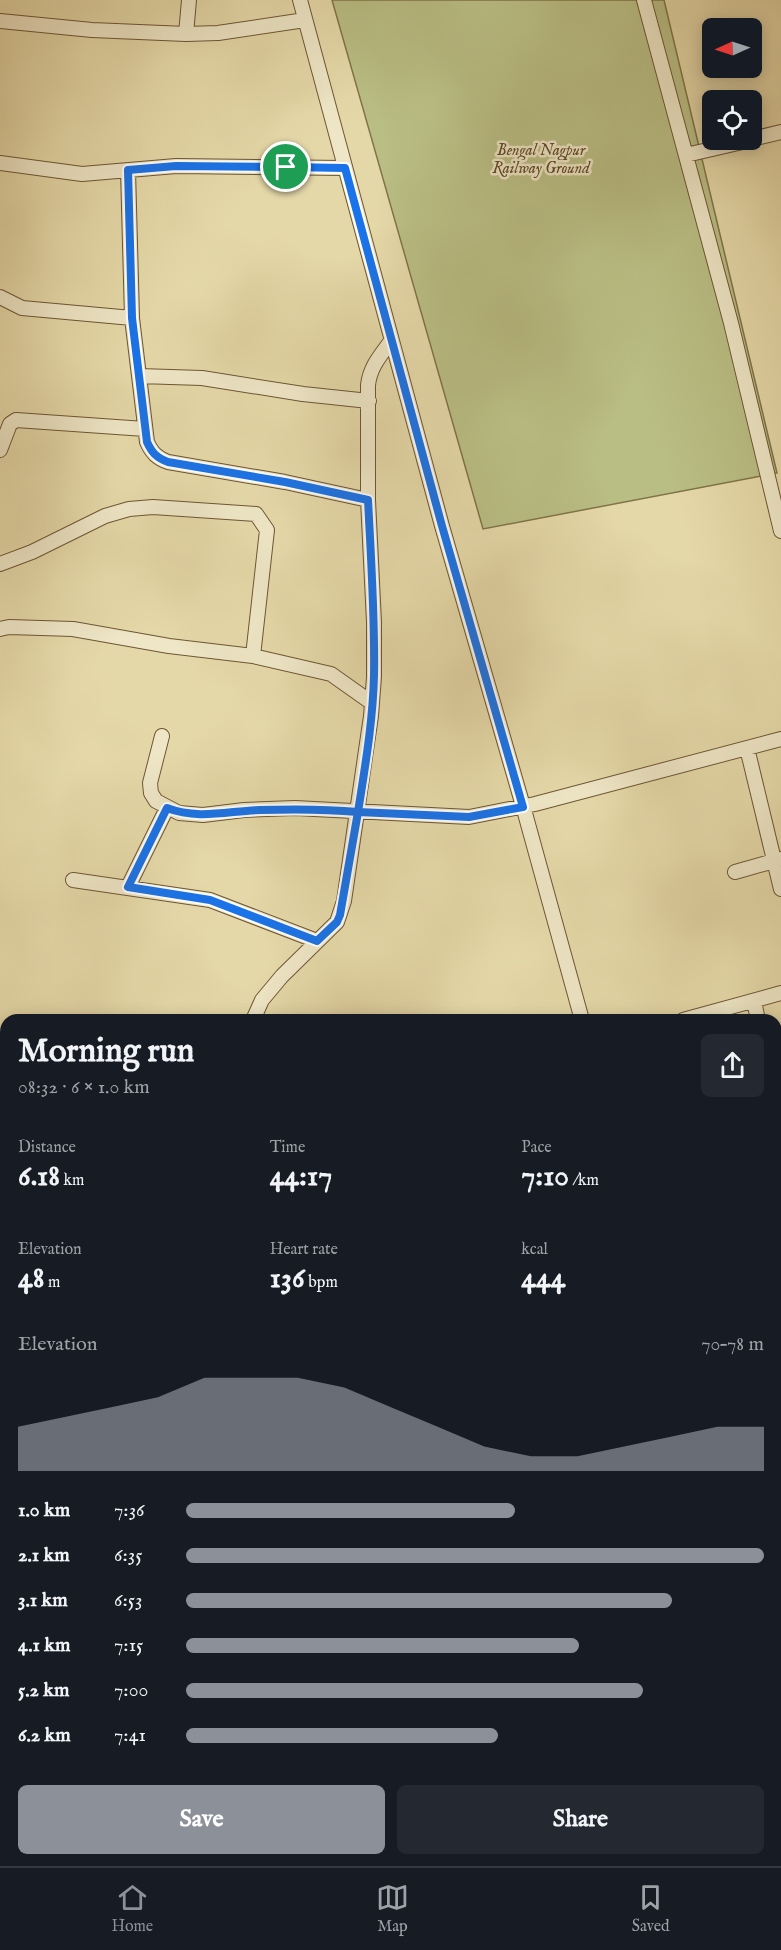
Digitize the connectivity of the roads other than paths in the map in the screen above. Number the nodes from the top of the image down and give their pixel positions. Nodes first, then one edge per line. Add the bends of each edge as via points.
1 (189, 0) edge
2 (300, 0) edge
3 (644, 0) edge
4 (305, 20) junction
5 (0, 21) edge
6 (186, 34) junction
7 (781, 132) edge
8 (762, 136) edge
9 (706, 150) edge
10 (686, 155) junction
11 (0, 163) edge
12 (345, 168) junction
13 (128, 170) junction
14 (0, 297) edge
15 (132, 318) junction
16 (391, 341) junction
17 (139, 376) junction
18 (369, 400) junction
19 (145, 429) junction
20 (0, 450) edge
21 (368, 500) junction
22 (781, 531) edge
23 (0, 564) edge
24 (0, 629) edge
25 (253, 656) junction
26 (372, 703) junction
27 (162, 736) dead end
28 (781, 739) edge
29 (747, 748) junction
30 (523, 807) junction
31 (167, 808) junction
32 (358, 812) junction
33 (778, 860) edge
34 (735, 872) dead end
35 (73, 880) dead end
36 (128, 887) junction
37 (781, 889) edge
38 (317, 941) junction
39 (781, 993) edge
40 (754, 1000) junction
41 (256, 1014) edge
42 (580, 1014) edge
43 (704, 1014) edge
44 (757, 1014) edge

1 - 6 street
2 - 4 street
3 - 10 street
4 - 6 street
4 - 12 street
5 - 6 street
7 - 8 street
9 - 10 street
10 - 22 street
11 - 13 street via 82,174
12 - 13 street via 176,166
12 - 16 street
13 - 15 street
14 - 15 street via 22,308
15 - 17 street
16 - 18 street via 369,373
16 - 30 street
17 - 18 street via 202,378
17 - 19 street
18 - 21 street
19 - 20 street via 16,420 10,424
19 - 21 street via 152,453 168,462
21 - 26 street via 374,622
23 - 25 street via 129,509 256,514 267,530
24 - 25 street via 73,629
25 - 26 street via 331,674
26 - 32 street
27 - 31 street via 150,783 156,801
28 - 29 street
29 - 30 street
29 - 33 street
30 - 32 street via 469,817
30 - 42 street
31 - 32 street via 203,815 296,808
31 - 36 street
32 - 38 street via 340,915
33 - 34 street
33 - 37 street
35 - 36 street
36 - 38 street via 210,900
38 - 41 street via 282,976
39 - 40 street
40 - 43 street
40 - 44 street

